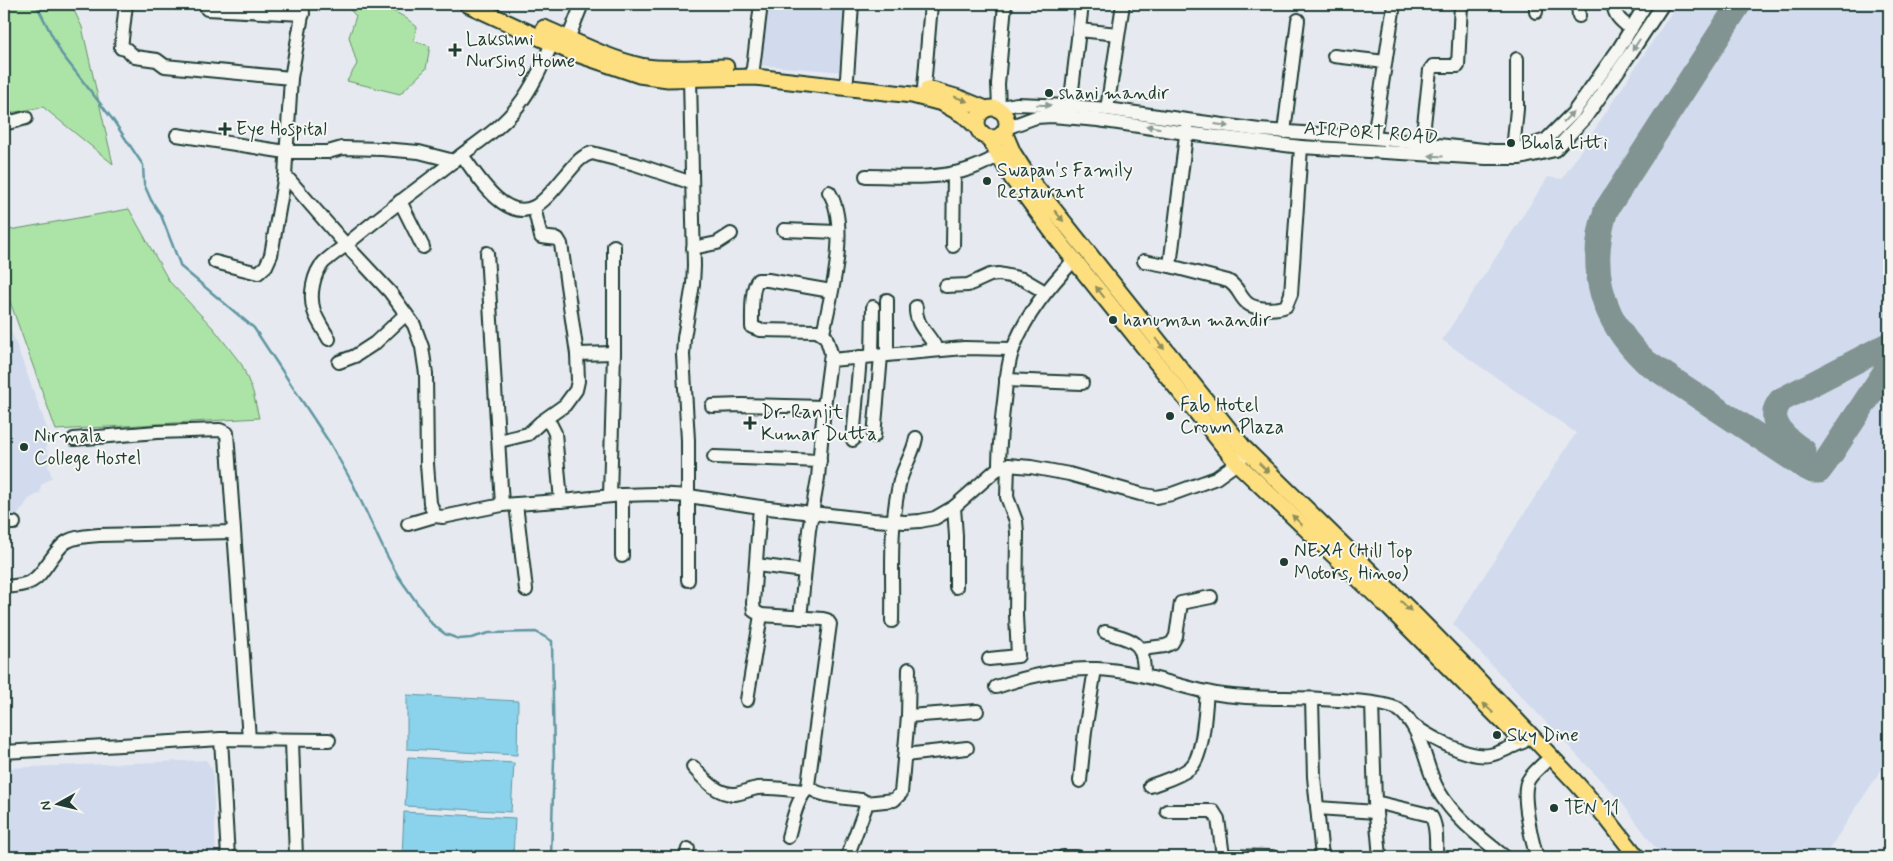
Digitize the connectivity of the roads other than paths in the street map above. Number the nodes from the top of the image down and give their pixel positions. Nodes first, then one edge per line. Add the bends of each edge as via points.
1 (126, 4) edge
2 (467, 4) edge
3 (490, 4) edge
4 (582, 4) edge
5 (761, 4) edge
6 (852, 4) edge
7 (930, 4) edge
8 (1005, 4) edge
9 (1082, 4) edge
10 (1123, 4) edge
11 (1394, 4) edge
12 (1461, 4) edge
13 (1614, 4) edge
14 (1646, 4) edge
15 (1663, 4) edge
16 (207, 9) dead end
17 (304, 9) edge
18 (1298, 20) dead end
19 (1631, 28) junction
20 (1079, 30) junction
21 (1118, 34) junction
22 (568, 39) junction
23 (552, 43) junction
24 (1334, 56) dead end
25 (1517, 59) dead end
26 (1385, 62) junction
27 (753, 68) junction
28 (292, 78) junction
29 (690, 78) junction
30 (847, 78) junction
31 (924, 88) junction
32 (1069, 106) junction
33 (994, 108) junction
34 (1107, 109) junction
35 (26, 118) dead end
36 (4, 124) edge
37 (977, 127) junction
38 (1187, 127) junction
39 (1005, 130) junction
40 (1284, 132) junction
41 (177, 135) dead end
42 (988, 138) junction
43 (1374, 138) junction
44 (1422, 143) junction
45 (1301, 147) junction
46 (1513, 151) junction
47 (286, 152) junction
48 (998, 156) junction
49 (458, 158) junction
50 (954, 173) junction
51 (285, 175) junction
52 (866, 176) dead end
53 (692, 183) junction
54 (829, 192) dead end
55 (400, 201) junction
56 (534, 207) junction
57 (784, 230) dead end
58 (838, 232) junction
59 (731, 234) dead end
60 (346, 245) junction
61 (423, 246) dead end
62 (614, 246) dead end
63 (953, 246) dead end
64 (693, 248) junction
65 (487, 253) dead end
66 (1074, 260) junction
67 (1144, 261) dead end
68 (215, 262) dead end
69 (1170, 266) junction
70 (946, 286) dead end
71 (831, 291) junction
72 (1045, 292) junction
73 (887, 300) dead end
74 (873, 307) dead end
75 (916, 307) dead end
76 (406, 314) junction
77 (823, 333) junction
78 (328, 339) dead end
79 (1013, 349) junction
80 (937, 350) junction
81 (614, 353) junction
82 (577, 354) junction
83 (875, 356) junction
84 (831, 360) junction
85 (340, 362) dead end
86 (1006, 380) junction
87 (1082, 383) dead end
88 (712, 406) dead end
89 (824, 407) junction
90 (545, 420) junction
91 (874, 436) dead end
92 (916, 438) dead end
93 (74, 439) dead end
94 (853, 440) dead end
95 (499, 441) junction
96 (1247, 451) junction
97 (714, 457) dead end
98 (820, 461) junction
99 (1237, 463) junction
100 (1004, 466) junction
101 (616, 495) junction
102 (689, 496) junction
103 (561, 501) junction
104 (516, 504) junction
105 (502, 505) junction
106 (760, 507) junction
107 (954, 507) junction
108 (812, 512) junction
109 (435, 516) junction
110 (893, 521) junction
111 (408, 524) dead end
112 (234, 532) junction
113 (622, 556) dead end
114 (756, 565) junction
115 (804, 571) junction
116 (688, 580) dead end
117 (4, 587) edge
118 (956, 587) dead end
119 (526, 590) dead end
120 (1211, 597) dead end
121 (761, 615) junction
122 (800, 618) junction
123 (892, 621) dead end
124 (1105, 632) dead end
125 (1142, 649) junction
126 (989, 659) dead end
127 (909, 669) dead end
128 (1095, 669) junction
129 (1144, 675) junction
130 (996, 687) dead end
131 (1207, 692) junction
132 (1312, 699) junction
133 (747, 700) dead end
134 (1372, 704) junction
135 (976, 711) dead end
136 (908, 716) junction
137 (1414, 726) junction
138 (222, 738) junction
139 (249, 739) junction
140 (329, 740) dead end
141 (292, 741) junction
142 (1523, 742) junction
143 (967, 748) dead end
144 (4, 752) edge
145 (905, 755) junction
146 (1544, 762) junction
147 (693, 767) dead end
148 (1080, 782) dead end
149 (1150, 786) dead end
150 (807, 790) junction
151 (866, 803) junction
152 (1318, 808) junction
153 (1375, 808) junction
154 (1167, 811) dead end
155 (788, 837) dead end
156 (1223, 856) edge
157 (228, 857) edge
158 (296, 857) edge
159 (847, 857) edge
160 (1063, 857) edge
161 (1077, 857) edge
162 (1272, 857) edge
163 (1322, 857) edge
164 (1380, 857) edge
165 (1436, 857) edge
166 (1505, 857) edge
167 (1537, 857) edge
168 (1624, 857) edge
169 (1637, 857) edge

1 - 28 street via 121,48 134,58 158,60 166,66
2 - 23 main road
3 - 22 main road
4 - 22 street
5 - 27 street
6 - 30 street
7 - 31 street
8 - 33 street
9 - 20 street
10 - 21 street
11 - 26 street
12 - 44 street via 1458,66 1433,66 1430,70
13 - 19 street via 1617,18
14 - 19 street, AIRPORT ROAD
15 -> 45 street, AIRPORT ROAD via 1585,118 1555,150 1520,158 1486,158
16 - 17 street
17 - 28 street
18 - 40 street
46 -> 19 street, AIRPORT ROAD via 1546,140 1573,113
20 - 21 street
20 - 32 street
21 - 34 street
22 - 27 main road via 640,65
23 - 29 main road via 604,65 639,75
23 - 49 street via 533,85 516,108
24 - 26 street
25 - 46 street
26 - 43 street
27 - 30 main road
28 - 47 street
29 - 37 main road via 755,77 912,96 942,103
29 - 53 street
30 - 31 main road
31 -> 33 main road
33 -> 32 street, AIRPORT ROAD via 1017,104
32 - 34 street, AIRPORT ROAD
33 - 37 main road via 982,111 977,118
33 - 39 main road via 1005,116
34 - 38 street, AIRPORT ROAD
35 - 36 street
37 - 42 main road
38 -> 39 street, AIRPORT ROAD via 1044,115
38 -> 40 street, AIRPORT ROAD
38 - 45 street, AIRPORT ROAD
38 - 69 street
39 - 42 main road via 997,138
39 -> 96 main road via 1013,153 1031,181
40 - 43 street, AIRPORT ROAD
41 - 47 street
42 - 48 main road
43 - 44 street, AIRPORT ROAD
44 - 46 street, AIRPORT ROAD via 1493,152
45 - 69 street via 1291,294 1286,306 1253,306 1228,281
47 - 49 street via 382,149
47 - 51 street
48 - 50 street
48 - 66 main road
49 - 55 street
49 - 56 street via 502,204 518,210
50 - 52 street via 926,177
50 - 63 street
51 - 60 street
51 - 68 street via 275,241 266,266 258,273
53 - 56 street via 592,152 580,159
53 - 64 street
54 - 58 street via 837,210
55 - 60 street
55 - 61 street
56 - 82 street via 541,237 558,239 561,244
57 - 58 street
58 - 71 street
59 - 64 street via 717,243
60 - 76 street
60 - 78 street via 324,262 314,286 314,311
62 - 81 street
64 - 102 street via 693,284 683,355
65 - 95 street
66 - 72 street
99 -> 66 main road
67 - 69 street
70 - 72 street via 968,285 999,274 1023,279
71 - 77 street
71 - 77 street via 756,280 752,327
72 - 79 street
73 - 83 street
74 - 83 street
75 - 80 street via 918,323
76 - 85 street via 375,343
76 - 109 street via 419,337 426,362 427,464 430,503
77 - 84 street via 829,344
79 - 80 street
79 - 86 street
80 - 83 street
81 - 82 street
81 - 101 street
82 - 90 street via 578,381 571,398
83 - 84 street
83 - 91 street
83 - 94 street
84 - 89 street
86 - 87 street
86 - 100 street via 1000,440
88 - 89 street
89 - 98 street
90 - 95 street via 528,434
90 - 103 street via 556,437
92 - 110 street via 914,451 900,480
93 - 112 street via 157,432 225,431 228,435
95 - 105 street
96 - 99 street
96 -> 169 main road via 1466,667 1605,816
97 - 98 street
98 - 108 street
99 - 100 street via 1202,484 1156,497 1069,474
142 -> 99 main road
100 - 107 street
100 - 126 street via 1007,497 1017,533 1018,656
101 - 102 street
101 - 103 street
101 - 113 street
102 - 106 street
102 - 116 street
103 - 104 street
104 - 105 street
104 - 119 street
105 - 109 street
106 - 108 street
106 - 114 street
107 - 110 street via 935,518
107 - 118 street
108 - 110 street
108 - 115 street
109 - 111 street
110 - 123 street
112 - 117 street via 79,537 61,546 35,580
112 - 139 street
114 - 115 street
114 - 121 street via 753,607
115 - 122 street
120 - 125 street via 1182,604 1172,643
121 - 122 street
121 - 133 street
122 - 150 street via 823,619 830,624
124 - 125 street via 1133,640
125 - 129 street
127 - 136 street
128 - 129 street
128 - 130 street via 1036,675
128 - 148 street
129 - 131 street
131 - 132 street via 1256,698
131 - 149 street via 1196,762 1191,768
132 - 134 street
132 - 152 street
134 - 137 street via 1393,707
134 - 153 street
135 - 136 street
136 - 145 street
137 - 142 street via 1447,745 1477,755 1490,755
137 - 166 street via 1430,774 1445,801 1474,832
138 - 139 street
138 - 144 street
138 - 157 street
139 - 141 street
140 - 141 street
141 - 158 street
142 - 146 main road
143 - 145 street
145 - 151 street via 898,798
146 - 167 street via 1528,779 1526,790 1530,830
146 - 168 main road
147 - 150 street via 707,782 726,793 756,788
150 - 151 street
150 - 155 street via 801,797
151 - 159 street
152 - 153 street
152 - 163 street
153 - 164 street
153 - 165 street via 1430,815 1435,830
154 - 156 street via 1206,810 1216,814
156 - 162 street
160 - 161 street

